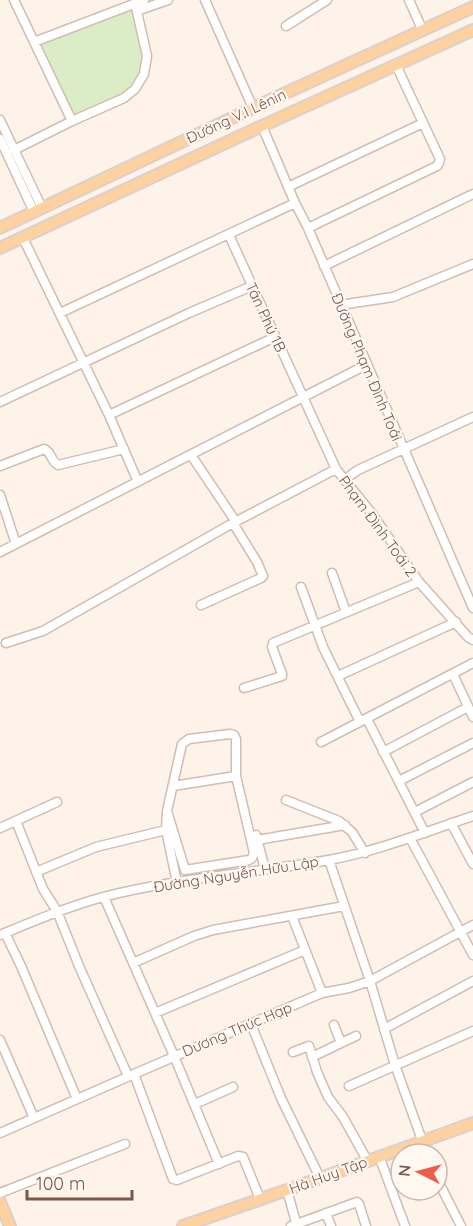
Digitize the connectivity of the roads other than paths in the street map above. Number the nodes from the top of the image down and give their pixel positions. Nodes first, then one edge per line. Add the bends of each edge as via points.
1 (14, 0) edge
2 (144, 0) edge
3 (168, 0) edge
4 (205, 0) edge
5 (327, 0) edge
6 (409, 0) edge
7 (136, 7) junction
8 (473, 7) edge
9 (286, 26) dead end
10 (422, 29) junction
11 (473, 30) edge
12 (34, 42) junction
13 (396, 65) junction
14 (253, 108) junction
15 (0, 120) edge
16 (72, 121) junction
17 (423, 123) junction
18 (262, 126) junction
19 (0, 140) edge
20 (14, 150) junction
21 (288, 186) junction
22 (473, 194) edge
23 (295, 203) junction
24 (38, 210) junction
25 (15, 220) junction
26 (0, 228) edge
27 (308, 228) junction
28 (228, 235) junction
29 (23, 238) junction
30 (0, 248) edge
31 (473, 264) edge
32 (324, 266) junction
33 (252, 286) junction
34 (340, 305) junction
35 (60, 313) junction
36 (275, 337) junction
37 (83, 363) junction
38 (366, 365) junction
39 (304, 398) junction
40 (0, 402) edge
41 (109, 415) junction
42 (473, 417) edge
43 (124, 449) junction
44 (403, 449) junction
45 (191, 455) junction
46 (0, 466) edge
47 (336, 469) junction
48 (345, 480) junction
49 (138, 482) junction
50 (0, 495) edge
51 (3, 514) edge
52 (235, 523) junction
53 (16, 544) junction
54 (0, 552) edge
55 (333, 573) dead end
56 (419, 582) junction
57 (301, 587) dead end
58 (470, 594) edge
59 (201, 605) dead end
60 (473, 608) edge
61 (346, 612) junction
62 (456, 622) junction
63 (315, 625) junction
64 (473, 640) edge
65 (6, 643) dead end
66 (473, 663) edge
67 (453, 674) junction
68 (338, 676) junction
69 (244, 688) dead end
70 (468, 707) junction
71 (473, 717) edge
72 (364, 720) junction
73 (321, 742) dead end
74 (473, 743) edge
75 (383, 752) junction
76 (236, 776) junction
77 (399, 781) junction
78 (473, 782) edge
79 (173, 786) junction
80 (245, 795) dead end
81 (286, 800) dead end
82 (57, 802) dead end
83 (167, 811) junction
84 (415, 812) junction
85 (473, 816) edge
86 (16, 821) junction
87 (451, 824) junction
88 (345, 825) junction
89 (0, 828) edge
90 (166, 830) junction
91 (425, 833) junction
92 (410, 838) junction
93 (257, 840) junction
94 (365, 852) junction
95 (329, 860) junction
96 (473, 864) edge
97 (265, 869) junction
98 (36, 872) junction
99 (177, 883) junction
100 (104, 897) junction
101 (344, 906) junction
102 (57, 911) junction
103 (292, 916) junction
104 (473, 925) edge
105 (461, 931) junction
106 (3, 934) edge
107 (305, 950) junction
108 (473, 955) edge
109 (133, 963) junction
110 (370, 981) junction
111 (473, 981) edge
112 (322, 993) junction
113 (155, 1013) junction
114 (251, 1024) junction
115 (334, 1025) dead end
116 (384, 1029) junction
117 (473, 1031) edge
118 (356, 1036) dead end
119 (0, 1040) edge
120 (341, 1043) junction
121 (294, 1052) dead end
122 (174, 1056) junction
123 (312, 1057) junction
124 (395, 1065) junction
125 (131, 1075) junction
126 (349, 1086) dead end
127 (234, 1087) dead end
128 (77, 1099) junction
129 (195, 1104) junction
130 (34, 1118) junction
131 (473, 1123) edge
132 (0, 1133) edge
133 (422, 1141) junction
134 (125, 1144) dead end
135 (379, 1156) junction
136 (367, 1160) junction
137 (219, 1164) junction
138 (320, 1178) junction
139 (287, 1190) junction
140 (0, 1193) edge
141 (260, 1199) junction
142 (0, 1202) edge
143 (448, 1202) edge
144 (326, 1213) junction
145 (294, 1225) edge
146 (10, 1226) edge
147 (183, 1226) edge
148 (331, 1226) edge
149 (366, 1226) edge
150 (405, 1226) edge
151 (460, 1226) edge

1 - 12 street
2 - 7 street
3 - 7 street
4 - 14 street
5 - 9 street
6 - 10 street
7 - 12 street
7 - 16 street via 147,56 142,80 128,95
8 - 10 main road, Đường V.I Lênin
10 - 14 main road, Đường V.I Lênin
11 - 13 main road, Đường V.I Lênin
12 - 16 street
13 - 17 street
13 - 18 main road, Đường V.I Lênin
14 - 18 main road
14 - 24 main road, Đường V.I Lênin
15 - 20 street
16 - 20 street
17 - 21 street
17 - 27 street via 440,159 438,165
18 - 21 street, Đường Phạm Đình Toái
18 - 29 main road, Đường V.I Lênin
19 - 24 street
20 - 24 street
21 - 23 street, Đường Phạm Đình Toái
22 - 32 street
23 - 27 street, Đường Phạm Đình Toái
23 - 28 street
24 - 25 main road, Đường V.I Lênin
25 - 26 main road, Đường V.I Lênin
25 - 29 main road
27 - 32 street, Đường Phạm Đình Toái
28 - 33 street, Tân Phú 1B
28 - 35 street
29 - 30 main road, Đường V.I Lênin
29 - 35 street
31 - 34 street via 393,297
32 - 34 street, Đường Phạm Đình Toái
33 - 36 street, Tân Phú 1B
33 - 37 street
34 - 38 street, Đường Phạm Đình Toái
35 - 37 street
36 - 39 street, Tân Phú 1B
36 - 41 street
37 - 40 street
37 - 41 street
38 - 39 street
38 - 44 street, Đường Phạm Đình Toái
39 - 45 street
39 - 47 street, Phạm Đình Toái 2
41 - 43 street
42 - 44 street
43 - 46 street via 58,465 44,449
43 - 49 street
44 - 48 street
44 - 58 street, Đường Phạm Đình Toái
45 - 49 street
45 - 52 street
47 - 48 street, Phạm Đình Toái 2
47 - 52 street
48 - 56 street, Phạm Đình Toái 2
49 - 53 street
50 - 51 street
51 - 53 street
52 - 59 street via 262,577
52 - 65 street via 43,631
53 - 54 street
55 - 61 street
56 - 61 street
56 - 62 street, Phạm Đình Toái 2
57 - 63 street
58 - 60 street, Đường Phạm Đình Toái
61 - 63 street
62 - 64 street, Phạm Đình Toái 2
62 - 68 street
63 - 68 street
63 - 69 street via 272,644 282,676
66 - 67 street
67 - 70 street
67 - 72 street
68 - 72 street
70 - 71 street
70 - 75 street
72 - 73 street
72 - 75 street
74 - 77 street
75 - 77 street
76 - 79 street
76 - 79 street via 233,734 189,739 181,745
76 - 83 street via 254,853 251,859 185,870
77 - 84 street
78 - 84 street
79 - 83 street
80 - 93 street
81 - 88 street
82 - 86 street
83 - 90 street
84 - 91 street
85 - 87 street, Đường Nguyễn Hữu Lập
86 - 89 street
86 - 98 street
87 - 91 street, Đường Nguyễn Hữu Lập
87 - 96 street
88 - 93 street
88 - 94 street
90 - 98 street via 96,847
90 - 99 street
91 - 92 street, Đường Nguyễn Hữu Lập
92 - 94 street, Đường Nguyễn Hữu Lập
92 - 105 street
93 - 97 street
94 - 95 street, Đường Nguyễn Hữu Lập
95 - 97 street, Đường Nguyễn Hữu Lập
95 - 101 street
97 - 99 street, Đường Nguyễn Hữu Lập
98 - 102 street
99 - 100 street, Đường Nguyễn Hữu Lập
100 - 102 street, Đường Nguyễn Hữu Lập
100 - 109 street
101 - 103 street
101 - 110 street
102 - 106 street, Đường Nguyễn Hữu Lập
102 - 125 street
103 - 107 street
103 - 109 street via 206,932
104 - 105 street, Dương Thúc Hạp
105 - 108 street
105 - 110 street, Dương Thúc Hạp
106 - 128 street via 21,966
107 - 112 street
107 - 113 street
109 - 113 street
110 - 112 street, Dương Thúc Hạp
110 - 116 street
111 - 116 street
112 - 114 street, Dương Thúc Hạp
113 - 122 street
114 - 122 street, Dương Thúc Hạp
114 - 138 street via 280,1098
115 - 120 street
116 - 124 street
117 - 124 street
118 - 120 street
119 - 130 street
120 - 123 street
121 - 123 street via 309,1046
122 - 125 street, Dương Thúc Hạp
122 - 129 street
123 - 136 street via 328,1097
124 - 126 street
124 - 133 street
125 - 128 street, Dương Thúc Hạp
125 - 137 street via 173,1179
127 - 129 street
128 - 130 street, Dương Thúc Hạp
129 - 137 street
130 - 132 street, Dương Thúc Hạp
131 - 133 main road, Hà Huy Tập
133 - 135 main road, Hà Huy Tập
134 - 140 street
135 - 136 main road, Hà Huy Tập
135 - 150 street
136 - 138 main road, Hà Huy Tập
137 - 141 street via 243,1157
138 - 139 main road, Hà Huy Tập
139 - 141 main road, Hà Huy Tập
139 - 145 street
141 - 147 main road, Hà Huy Tập
142 - 146 main road
143 - 151 street
144 - 145 street
144 - 148 street
144 - 149 street via 358,1203

